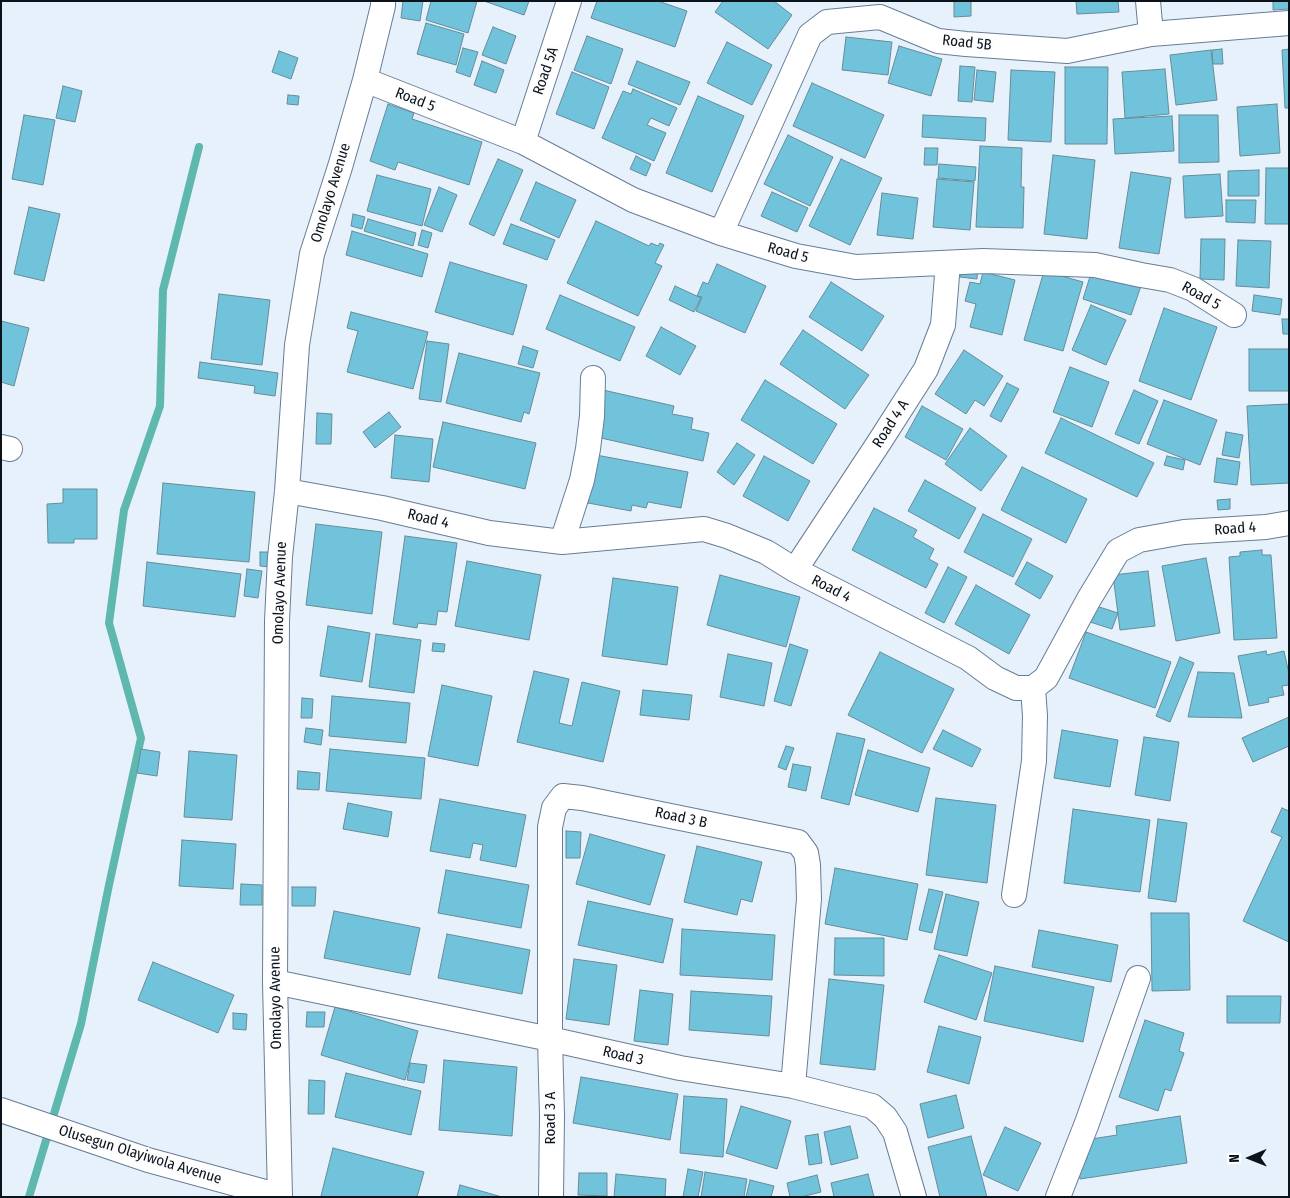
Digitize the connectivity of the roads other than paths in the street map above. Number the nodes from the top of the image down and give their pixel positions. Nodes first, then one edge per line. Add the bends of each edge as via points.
1 (383, 1) edge
2 (569, 1) edge
3 (1148, 1) edge
4 (880, 9) edge
5 (1289, 23) edge
6 (1151, 34) junction
7 (365, 80) junction
8 (523, 142) junction
9 (721, 233) junction
10 (948, 263) junction
11 (1234, 315) dead end
12 (593, 378) dead end
13 (286, 491) junction
14 (1289, 523) edge
15 (562, 542) junction
16 (795, 570) junction
17 (1033, 688) junction
18 (1014, 895) dead end
19 (1138, 978) dead end
20 (275, 982) junction
21 (550, 1039) junction
22 (792, 1086) junction
23 (1, 1110) edge
24 (280, 1196) edge
25 (550, 1197) edge
26 (914, 1197) edge
27 (1058, 1197) edge

1 - 7 street, Omolayo Avenue
2 - 8 street, Road 5A
3 - 6 street
4 - 6 street, Road 5B via 938,41 966,44 1067,50
4 - 9 street, Road 5B via 828,22 810,34
5 - 6 street, Road 5B
7 - 8 street, Road 5
7 - 13 street, Omolayo Avenue via 312,254 297,346
8 - 9 street, Road 5 via 633,200
9 - 10 street, Road 5 via 796,256 856,267
10 - 11 street, Road 5 via 1095,265 1170,280 1193,289
10 - 16 street, Road 4 A via 943,325 926,369
12 - 15 street via 588,449 582,480
13 - 15 street, Road 4 via 382,508 489,533
13 - 20 street, Omolayo Avenue via 277,621
14 - 17 street, Road 4 via 1184,532 1139,540 1118,551 1046,678
15 - 16 street, Road 4 via 704,530 766,552
16 - 17 street, Road 4 via 968,658 995,678 1016,688
17 - 18 street via 1036,716 1034,761
19 - 27 street
20 - 21 street, Road 3
20 - 24 street, Omolayo Avenue
21 - 22 street, Road 3 via 680,1068
21 - 22 street, Road 3 B via 550,827 554,808 563,796 798,842 806,852 809,899
21 - 25 street, Road 3 A
22 - 26 street, Road 3 via 872,1106 885,1117 895,1132
23 - 24 street, Olusegun Olayiwola Avenue via 148,1160

